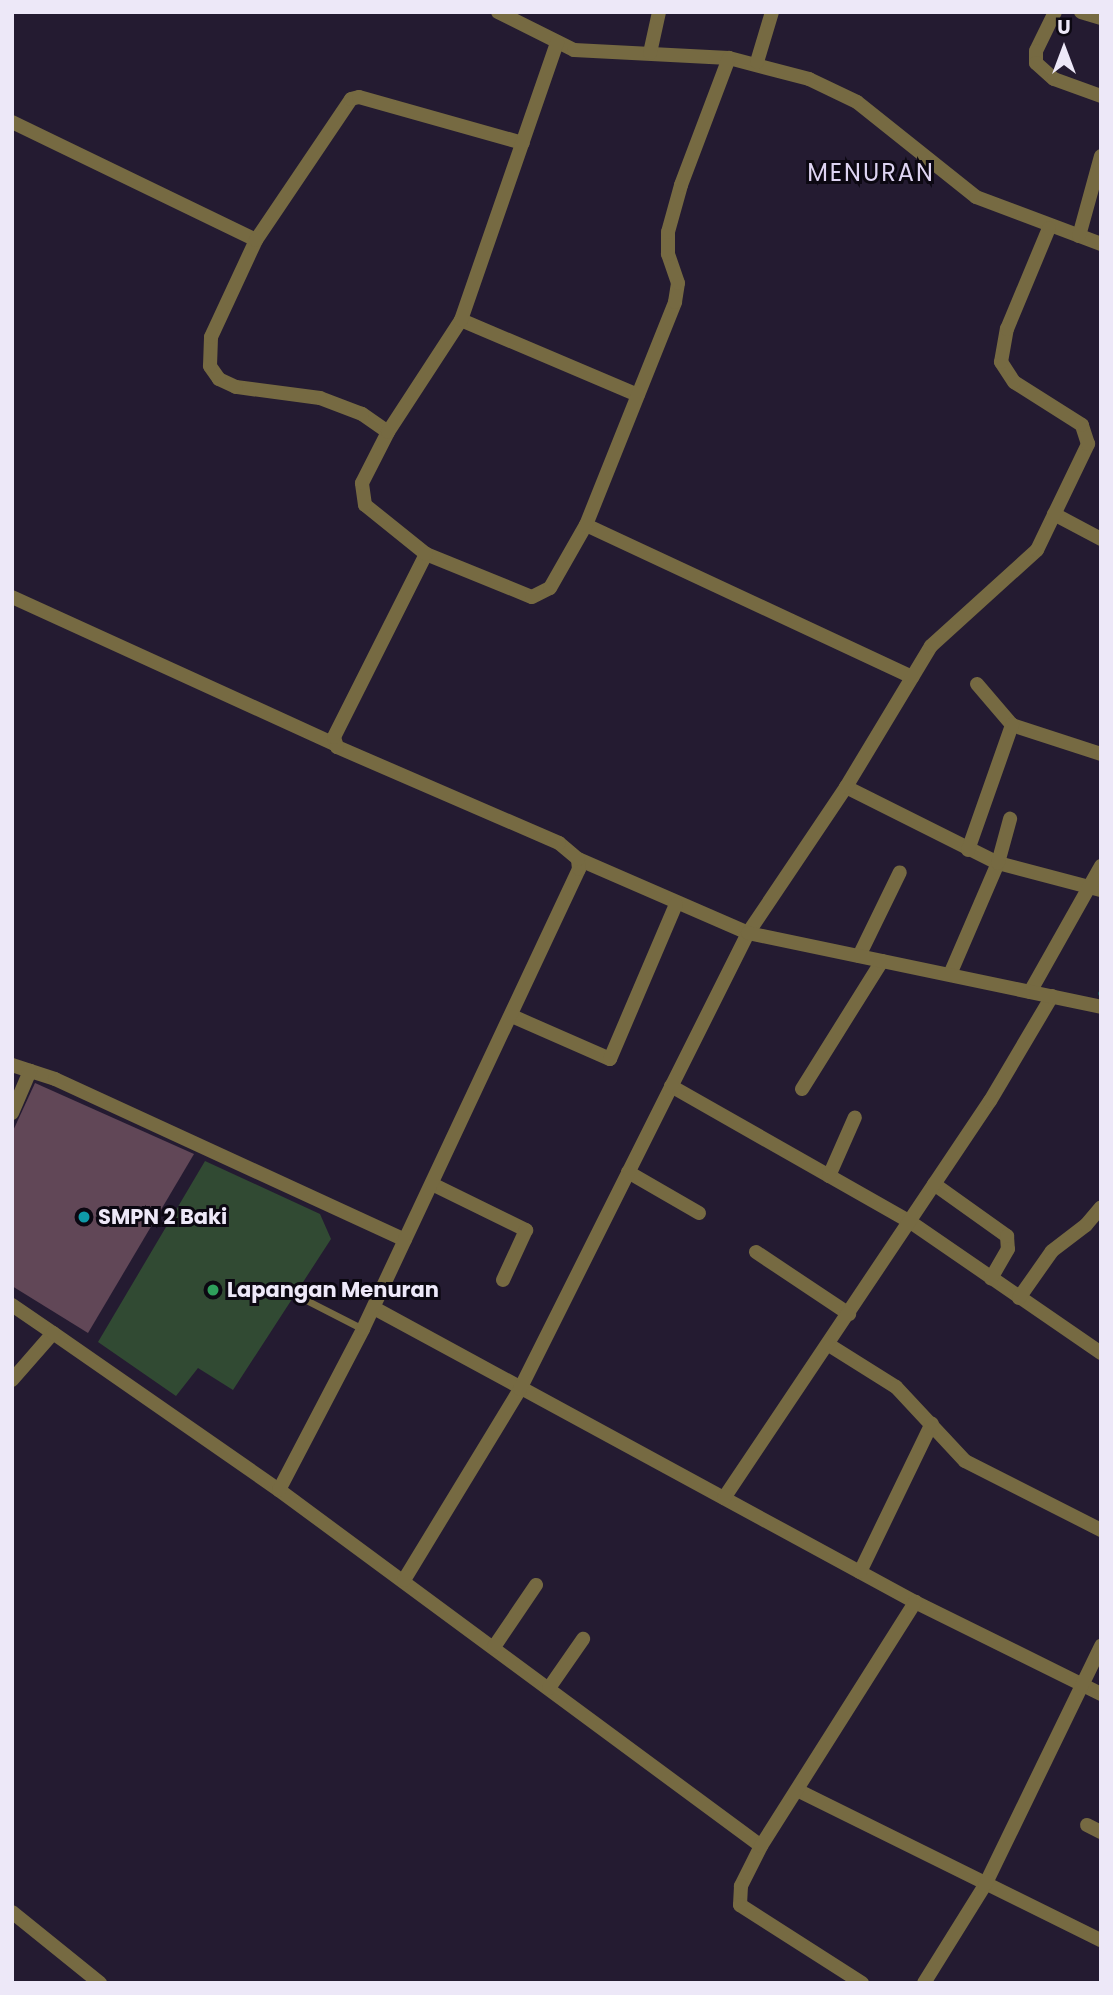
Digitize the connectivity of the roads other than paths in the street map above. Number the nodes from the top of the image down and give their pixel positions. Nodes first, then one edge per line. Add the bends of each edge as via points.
1 (498, 12) edge
2 (659, 12) edge
3 (772, 12) edge
4 (1055, 12) edge
5 (1081, 12) edge
6 (1101, 18) edge
7 (557, 41) junction
8 (650, 53) junction
9 (729, 58) junction
10 (757, 62) junction
11 (1101, 96) edge
12 (12, 122) edge
13 (523, 143) junction
14 (1101, 156) edge
15 (1049, 228) junction
16 (1079, 236) junction
17 (256, 240) junction
18 (1101, 244) edge
19 (461, 320) junction
20 (638, 395) junction
21 (388, 432) junction
22 (1054, 514) junction
23 (586, 525) junction
24 (1101, 539) edge
25 (426, 554) junction
26 (12, 597) edge
27 (912, 677) junction
28 (977, 684) dead end
29 (1012, 725) junction
30 (334, 744) junction
31 (1101, 754) edge
32 (846, 787) junction
33 (1010, 819) dead end
34 (968, 850) junction
35 (578, 859) junction
36 (998, 863) junction
37 (1101, 866) edge
38 (900, 872) dead end
39 (1095, 888) edge
40 (676, 904) junction
41 (748, 933) junction
42 (859, 956) junction
43 (882, 961) junction
44 (951, 972) junction
45 (1030, 992) junction
46 (1052, 996) junction
47 (1101, 1007) edge
48 (512, 1016) junction
49 (12, 1065) edge
50 (30, 1071) junction
51 (671, 1086) junction
52 (802, 1089) dead end
53 (12, 1113) edge
54 (855, 1116) dead end
55 (628, 1172) junction
56 (829, 1176) junction
57 (934, 1184) junction
58 (432, 1185) junction
59 (1101, 1207) edge
60 (699, 1213) dead end
61 (909, 1221) junction
62 (405, 1240) junction
63 (756, 1252) dead end
64 (991, 1279) junction
65 (503, 1280) dead end
66 (1019, 1298) junction
67 (306, 1300) dead end
68 (12, 1305) edge
69 (374, 1308) junction
70 (849, 1314) junction
71 (363, 1329) junction
72 (53, 1333) junction
73 (829, 1345) junction
74 (1101, 1353) edge
75 (12, 1380) edge
76 (520, 1389) junction
77 (932, 1423) junction
78 (279, 1490) junction
79 (724, 1499) junction
80 (1101, 1531) edge
81 (860, 1573) junction
82 (404, 1580) junction
83 (536, 1585) dead end
84 (915, 1602) junction
85 (583, 1639) dead end
86 (1101, 1646) edge
87 (494, 1647) junction
88 (1081, 1684) junction
89 (549, 1688) junction
90 (1101, 1694) edge
91 (797, 1790) junction
92 (1087, 1825) dead end
93 (1101, 1832) edge
94 (761, 1846) junction
95 (985, 1885) junction
96 (12, 1912) edge
97 (1101, 1940) edge
98 (100, 1983) edge
99 (862, 1983) edge
100 (924, 1983) edge

1 - 7 street
2 - 8 street
3 - 10 street
4 - 11 street via 1036,51 1036,63 1054,79
5 - 6 street
7 - 8 street via 592,53
7 - 13 street
8 - 9 street
9 - 10 street
9 - 20 street via 681,184 667,244 677,294
10 - 15 street via 809,79 857,102 976,197
12 - 17 street
13 - 17 street via 359,97 351,99
13 - 19 street
14 - 16 street
15 - 16 street
15 - 22 street via 1007,329 1001,362 1014,382 1073,417 1087,434 1088,444
16 - 18 street
17 - 21 street via 211,337 210,366 219,379 236,387 320,398 362,414
19 - 20 street
19 - 21 street
20 - 23 street
21 - 25 street via 361,494 365,505
22 - 24 street
22 - 27 street via 1037,550 931,646
23 - 25 street via 542,595 513,591
23 - 27 street
25 - 30 street
26 - 30 street
27 - 32 street
28 - 29 street
29 - 31 street
29 - 34 street
30 - 35 street via 559,843
32 - 34 street
32 - 41 street
33 - 36 street
34 - 36 street
35 - 40 street
35 - 48 street via 579,869
36 - 39 street
36 - 44 street
37 - 39 street
38 - 42 street
39 - 45 street
40 - 41 street
40 - 48 street via 610,1059
41 - 42 street
41 - 51 street
42 - 43 street
43 - 44 street
43 - 52 street
44 - 45 street
45 - 46 street
46 - 47 street
46 - 57 street
48 - 58 street
49 - 50 street
50 - 53 street
50 - 62 street
51 - 55 street
51 - 56 street
54 - 56 street
55 - 60 street
55 - 76 street
56 - 61 street
57 - 61 street
57 - 64 street via 1007,1236 1008,1249
58 - 62 street
58 - 65 street via 526,1230
59 - 66 street via 1052,1251
61 - 64 street
61 - 70 street
62 - 69 street
63 - 70 street
64 - 66 street
66 - 74 street
67 - 71 lane
68 - 72 street
69 - 71 street
69 - 76 street
70 - 73 street
71 - 78 street
72 - 75 street
72 - 78 street
73 - 77 street via 882,1376
73 - 79 street
76 - 79 street
76 - 82 street
77 - 80 street via 975,1468
77 - 81 street
78 - 82 street
79 - 81 street
81 - 84 street
82 - 87 street
83 - 87 street
84 - 88 street
84 - 91 street
85 - 89 street
86 - 88 street
87 - 89 street
88 - 90 street
88 - 95 street
89 - 94 street
91 - 94 street
91 - 95 street
92 - 93 street
94 - 99 street via 741,1886 740,1905
95 - 97 street
95 - 100 street
96 - 98 street

